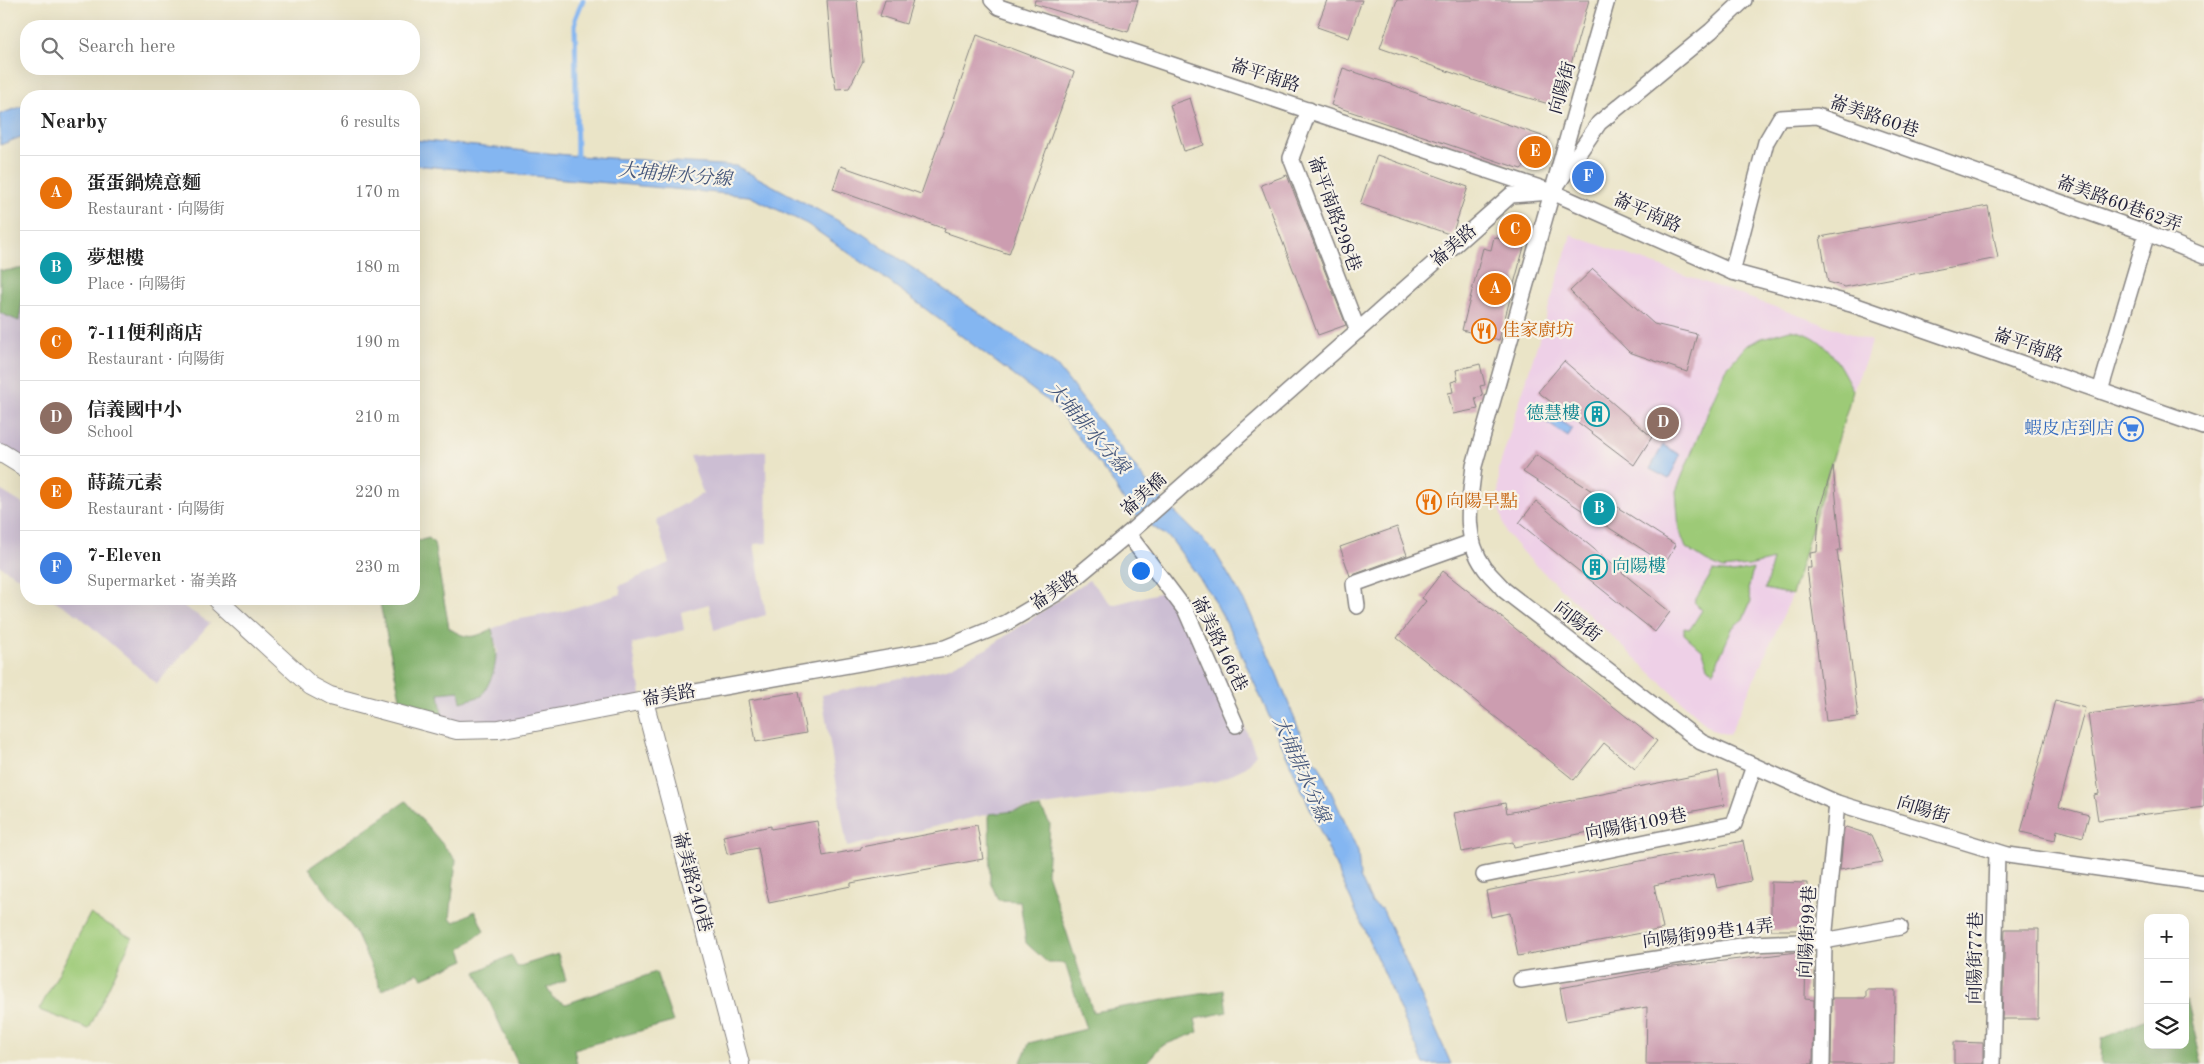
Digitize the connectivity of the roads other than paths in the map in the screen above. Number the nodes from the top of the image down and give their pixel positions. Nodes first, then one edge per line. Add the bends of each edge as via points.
1 (992, 0) edge
2 (1608, 0) edge
3 (1744, 0) edge
4 (1309, 110) junction
5 (2020, 188) joint
6 (1552, 192) junction
7 (2147, 233) junction
8 (2204, 256) edge
9 (1732, 272) junction
10 (1358, 331) junction
11 (2100, 390) junction
12 (2204, 428) edge
13 (0, 452) edge
14 (20, 464) edge
15 (1184, 485) joint
16 (1128, 534) junction
17 (1472, 542) junction
18 (223, 605) edge
19 (1357, 606) dead end
20 (644, 701) junction
21 (1236, 725) dead end
22 (1754, 766) junction
23 (1837, 803) junction
24 (1997, 852) junction
25 (1484, 874) dead end
26 (2204, 883) edge
27 (1900, 927) dead end
28 (1824, 941) junction
29 (1521, 980) dead end
30 (740, 1064) edge
31 (1822, 1064) edge
32 (1992, 1064) edge

1 - 4 street, 崙平南路 via 999,7
2 - 6 street, 向陽街
3 - 6 street via 1712,31 1599,123
4 - 6 street, 崙平南路
4 - 10 street, 崙平南路298巷 via 1291,158
5 - 7 street, 崙美路60巷62弄
5 - 9 street, 崙美路60巷 via 1817,116 1780,118 1766,142
6 - 9 street, 崙平南路
6 - 10 street, 崙美路 via 1511,195
6 - 17 street, 向陽街 via 1474,466 1468,513
7 - 8 street, 崙美路60巷62弄
7 - 11 street
9 - 11 street, 崙平南路 via 1851,304
10 - 15 street, 崙美路
11 - 12 street, 崙平南路
13 - 14 street
15 - 16 street, 崙美橋
16 - 20 street, 崙美路 via 1057,593 1006,623 945,648
16 - 21 street, 崙美路166巷 via 1186,611
17 - 19 street via 1354,584
17 - 22 street, 向陽街 via 1483,566 1504,590 1701,742
18 - 20 street, 崙美路 via 311,686 330,696 456,730 499,730
20 - 30 street, 崙美路240巷
22 - 23 street, 向陽街
22 - 25 street, 向陽街109巷 via 1734,824
23 - 24 street, 向陽街
23 - 28 street, 向陽街99巷
24 - 26 street, 向陽街
24 - 32 street, 向陽街77巷
27 - 28 street, 向陽街99巷14弄
28 - 29 street, 向陽街99巷14弄 via 1753,944
28 - 31 street, 向陽街99巷

